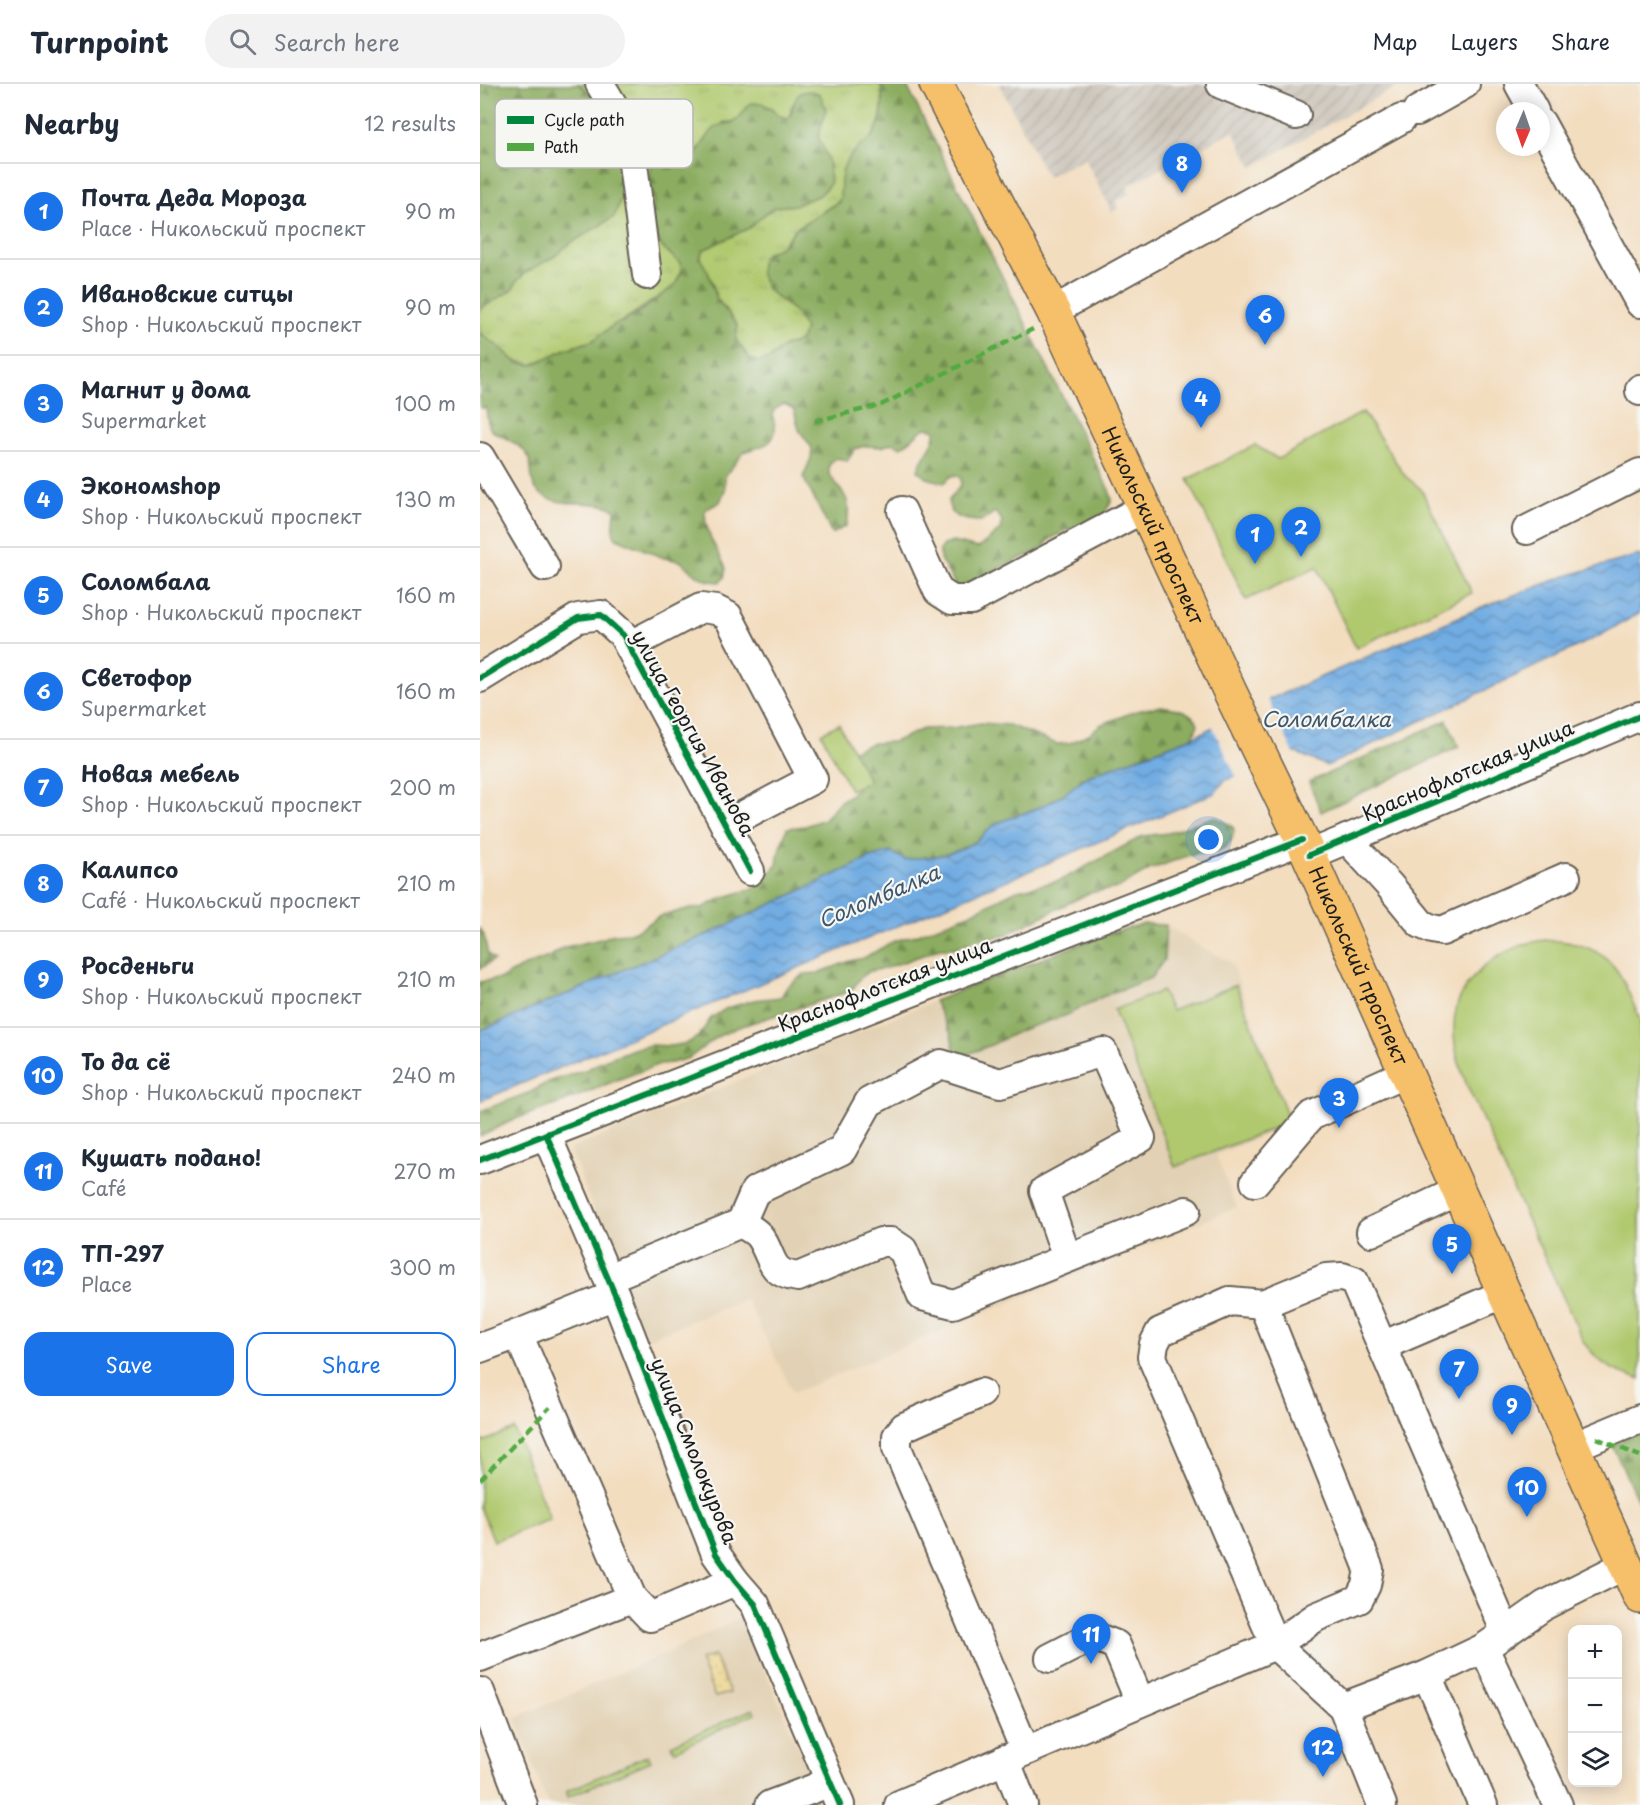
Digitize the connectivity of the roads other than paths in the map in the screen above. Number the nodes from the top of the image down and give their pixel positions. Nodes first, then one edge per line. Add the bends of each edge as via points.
1 (600, 84) edge
2 (936, 84) edge
3 (1221, 84) edge
4 (1465, 84) edge
5 (1519, 84) edge
6 (609, 99) edge
7 (1529, 102) edge
8 (1296, 115) dead end
9 (1550, 139) edge
10 (634, 168) edge
11 (647, 275) dead end
12 (1640, 303) edge
13 (1053, 311) junction
14 (480, 457) edge
15 (1640, 473) edge
16 (1146, 510) junction
17 (902, 511) dead end
18 (1527, 530) dead end
19 (545, 567) dead end
20 (629, 646) junction
21 (480, 678) edge
22 (1640, 716) edge
23 (725, 825) junction
24 (1347, 840) junction
25 (1306, 848) junction
26 (750, 871) dead end
27 (1566, 877) dead end
28 (1406, 1073) junction
29 (546, 1134) junction
30 (480, 1160) edge
31 (1255, 1182) dead end
32 (1458, 1191) junction
33 (1186, 1211) dead end
34 (741, 1223) junction
35 (1371, 1232) dead end
36 (1067, 1258) junction
37 (611, 1286) junction
38 (1503, 1294) junction
39 (1263, 1304) junction
40 (518, 1334) junction
41 (1382, 1346) junction
42 (480, 1348) edge
43 (981, 1393) dead end
44 (1640, 1419) edge
45 (1573, 1447) junction
46 (1625, 1564) junction
47 (735, 1581) junction
48 (1640, 1597) edge
49 (632, 1598) junction
50 (1495, 1641) junction
51 (1275, 1645) junction
52 (480, 1657) edge
53 (1050, 1658) dead end
54 (1427, 1675) junction
55 (480, 1692) edge
56 (1140, 1702) junction
57 (1342, 1707) junction
58 (1015, 1755) junction
59 (828, 1779) junction
60 (523, 1805) edge
61 (770, 1805) edge
62 (840, 1805) edge
63 (899, 1805) edge
64 (1023, 1805) edge
65 (1382, 1805) edge
66 (1483, 1805) edge
67 (1558, 1805) edge

1 - 6 street
2 - 13 main road, Никольский проспект
3 - 8 street
4 - 13 street
5 - 7 street
9 - 12 street
10 - 11 street
13 - 16 main road, Никольский проспект
14 - 19 street
15 - 18 street
16 - 17 street via 970,600 952,600 938,591
16 - 25 main road, Никольский проспект
20 - 21 street, улица Георгия Иванова via 601,615 578,618
20 - 23 street, улица Георгия Иванова
20 - 23 street via 702,608 728,616 813,779
22 - 24 street, Краснофлотская улица
23 - 26 street, улица Георгия Иванова
24 - 25 street, Краснофлотская улица
24 - 27 street via 1421,924 1442,931
25 - 28 main road, Никольский проспект
25 - 29 street, Краснофлотская улица
28 - 31 street via 1311,1116
28 - 32 main road, Никольский проспект
29 - 30 street, Краснофлотская улица
29 - 37 street, улица Смолокурова
32 - 35 street
32 - 38 main road, Никольский проспект
33 - 36 street
34 - 36 street via 759,1235 775,1269 785,1276 798,1277 881,1242 891,1242 903,1250 922,1296 953,1304
34 - 36 street via 755,1191 842,1150 869,1102 941,1064 1000,1083 1103,1052 1141,1138 1044,1191
34 - 37 street
37 - 40 street
37 - 47 street, улица Смолокурова via 716,1554
38 - 41 street
38 - 45 main road, Никольский проспект
39 - 41 street via 1326,1278 1354,1281
39 - 51 street via 1369,1569 1359,1599 1316,1617
39 - 51 street via 1230,1301 1160,1332 1152,1357
40 - 42 street
40 - 49 street
41 - 50 street
43 - 58 street via 904,1427 897,1436 897,1448
44 - 45 street
45 - 46 main road, Никольский проспект
46 - 48 main road, Никольский проспект
46 - 50 street via 1545,1605
47 - 49 street via 650,1617
47 - 59 street, улица Смолокурова via 755,1604
49 - 52 street
50 - 54 street
50 - 67 street
51 - 56 street
51 - 57 street
53 - 56 street via 1093,1636 1116,1645
54 - 57 street
54 - 66 street
55 - 60 street
56 - 58 street
57 - 65 street
58 - 63 street
58 - 64 street
59 - 61 street via 816,1788
59 - 62 street, улица Смолокурова

